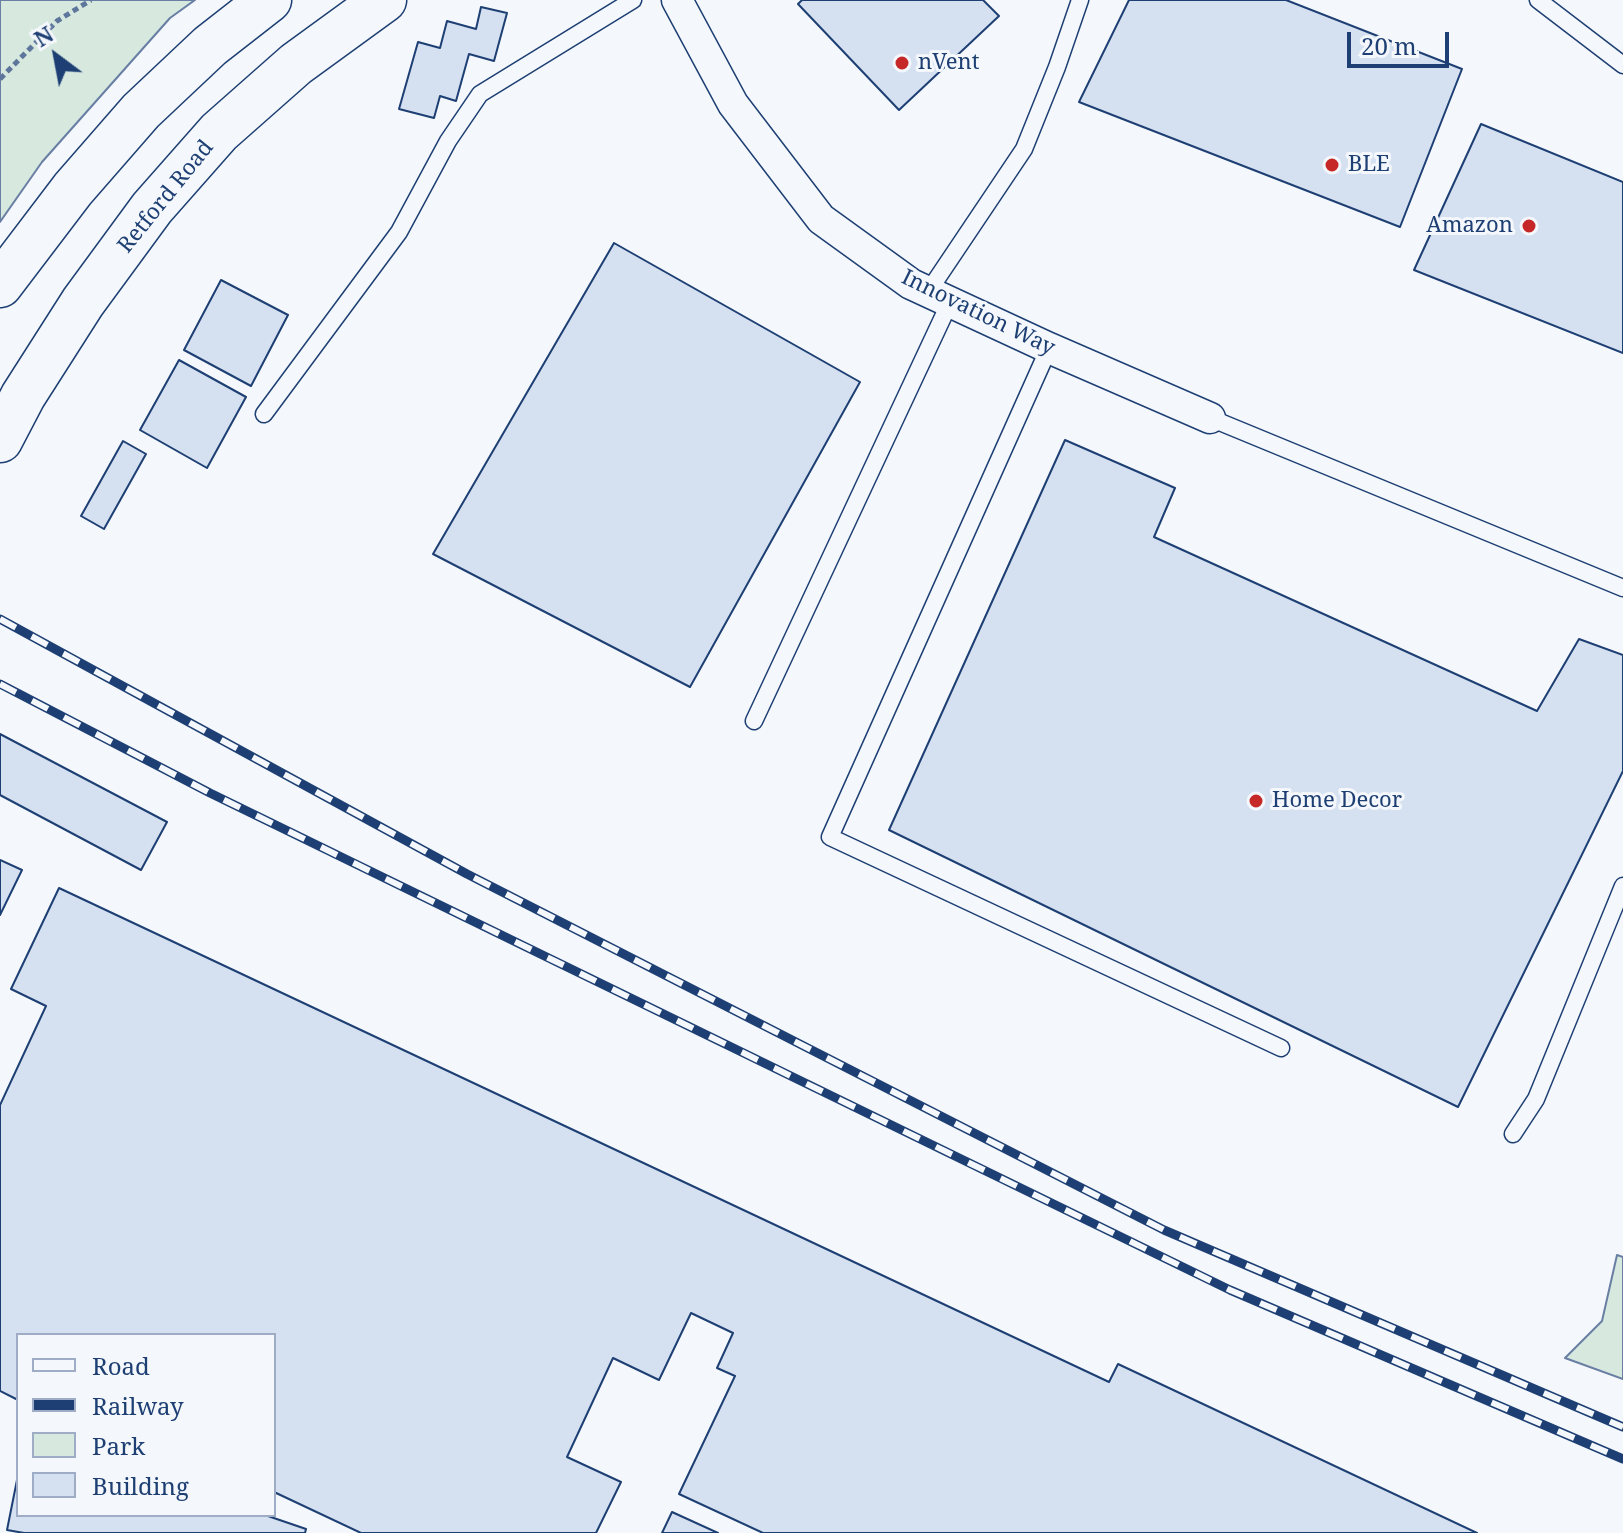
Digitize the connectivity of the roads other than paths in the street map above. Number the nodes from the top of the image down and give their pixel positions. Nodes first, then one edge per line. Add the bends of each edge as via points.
1 (269, 0) edge
2 (384, 0) edge
3 (633, 0) edge
4 (677, 0) edge
5 (1080, 0) edge
6 (1538, 0) edge
7 (1623, 65) edge
8 (0, 285) edge
9 (939, 297) junction
10 (1049, 348) junction
11 (264, 414) dead end
12 (1210, 418) joint
13 (0, 440) edge
14 (1623, 588) edge
15 (754, 721) dead end
16 (1623, 886) edge
17 (1281, 1048) dead end
18 (1513, 1134) dead end

1 - 8 main road via 141,111
2 - 13 main road, Retford Road via 296,64 219,132 152,208 83,302
3 - 11 lane via 480,94 399,232
4 - 9 street, Innovation Way via 733,104 821,219 911,284
5 - 9 lane via 1024,149
6 - 7 lane
9 - 10 street, Innovation Way
9 - 15 lane
10 - 12 street, Innovation Way
10 - 17 lane via 830,837
12 - 14 lane
16 - 18 lane via 1536,1099

